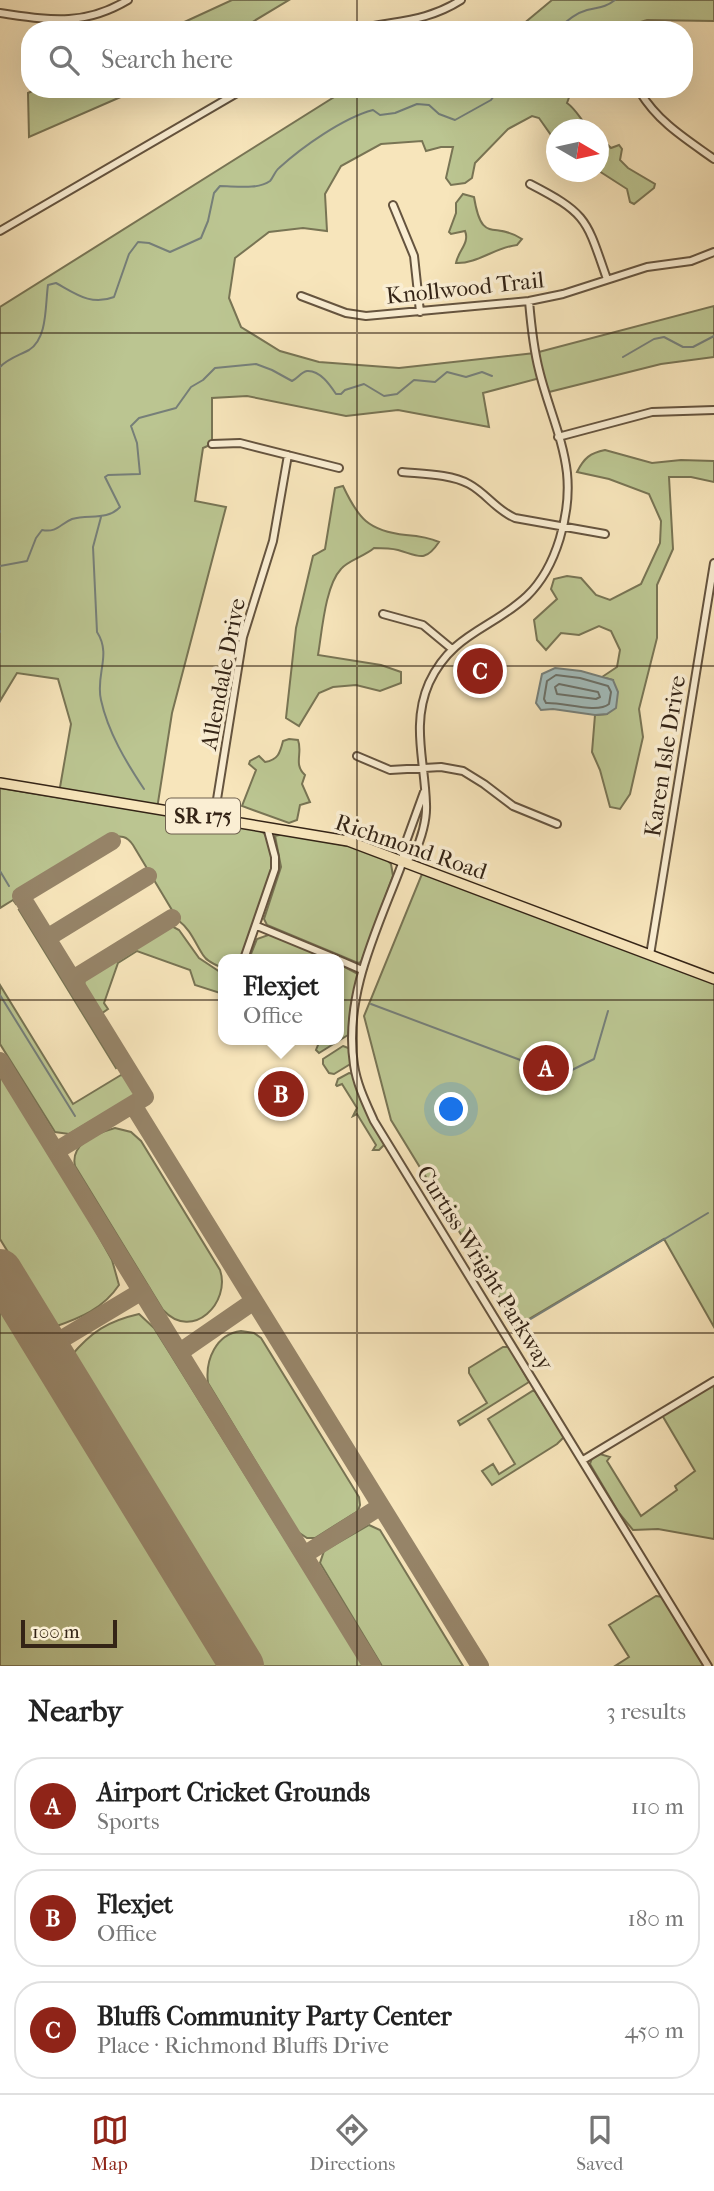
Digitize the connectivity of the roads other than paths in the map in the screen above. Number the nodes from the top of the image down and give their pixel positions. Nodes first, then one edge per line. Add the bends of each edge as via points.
1 (128, 0) edge
2 (457, 1) edge
3 (0, 13) edge
4 (407, 21) edge
5 (229, 98) edge
6 (644, 98) edge
7 (714, 159) edge
8 (530, 184) dead end
9 (393, 205) dead end
10 (0, 231) edge
11 (714, 252) edge
12 (607, 279) junction
13 (301, 296) dead end
14 (528, 301) junction
15 (420, 312) junction
16 (714, 410) edge
17 (558, 437) junction
18 (212, 444) dead end
19 (288, 455) junction
20 (340, 468) dead end
21 (402, 472) dead end
22 (561, 527) junction
23 (605, 534) dead end
24 (714, 563) edge
25 (383, 614) dead end
26 (452, 649) junction
27 (357, 756) dead end
28 (422, 768) junction
29 (0, 783) edge
30 (424, 792) junction
31 (214, 818) junction
32 (557, 824) dead end
33 (267, 827) junction
34 (403, 861) junction
35 (257, 926) junction
36 (246, 954) edge
37 (324, 954) edge
38 (650, 955) junction
39 (344, 962) edge
40 (362, 970) junction
41 (714, 979) edge
42 (714, 1381) edge
43 (583, 1460) junction
44 (708, 1666) edge

1 - 3 street via 103,13 68,20
2 - 4 street
5 - 10 street
6 - 7 street via 659,118
8 - 12 street via 564,202 582,218
9 - 15 street via 414,256
11 - 12 street, Knollwood Trail
12 - 14 street, Knollwood Trail
13 - 15 street, Knollwood Trail via 359,316
14 - 15 street, Knollwood Trail
14 - 17 street via 537,360
16 - 17 street via 652,412
17 - 22 street via 567,472
18 - 19 street via 240,443
19 - 20 street
19 - 31 street, Allendale Drive via 270,552 243,637
21 - 22 street via 460,480 509,516
22 - 23 street
22 - 26 street via 552,560 531,591
24 - 38 street, Karen Isle Drive
25 - 26 street via 423,625
26 - 28 street via 436,671 422,705
27 - 28 street via 385,769
28 - 30 street
28 - 32 street via 468,774 513,806
29 - 31 main road, Richmond Road / SR 175
30 - 34 street
30 - 34 street via 422,835 414,855
31 - 33 main road, Richmond Road / SR 175
33 - 34 main road, Richmond Road / SR 175 via 348,841
33 - 35 street via 275,869
34 - 38 main road, Richmond Road / SR 175
34 - 40 street, Curtiss Wright Parkway
35 - 36 street
35 - 37 street
38 - 41 main road, Richmond Road / SR 175
39 - 40 street
40 - 43 street, Curtiss Wright Parkway via 351,1039 359,1087 374,1121
42 - 43 street
43 - 44 street, Curtiss Wright Parkway

